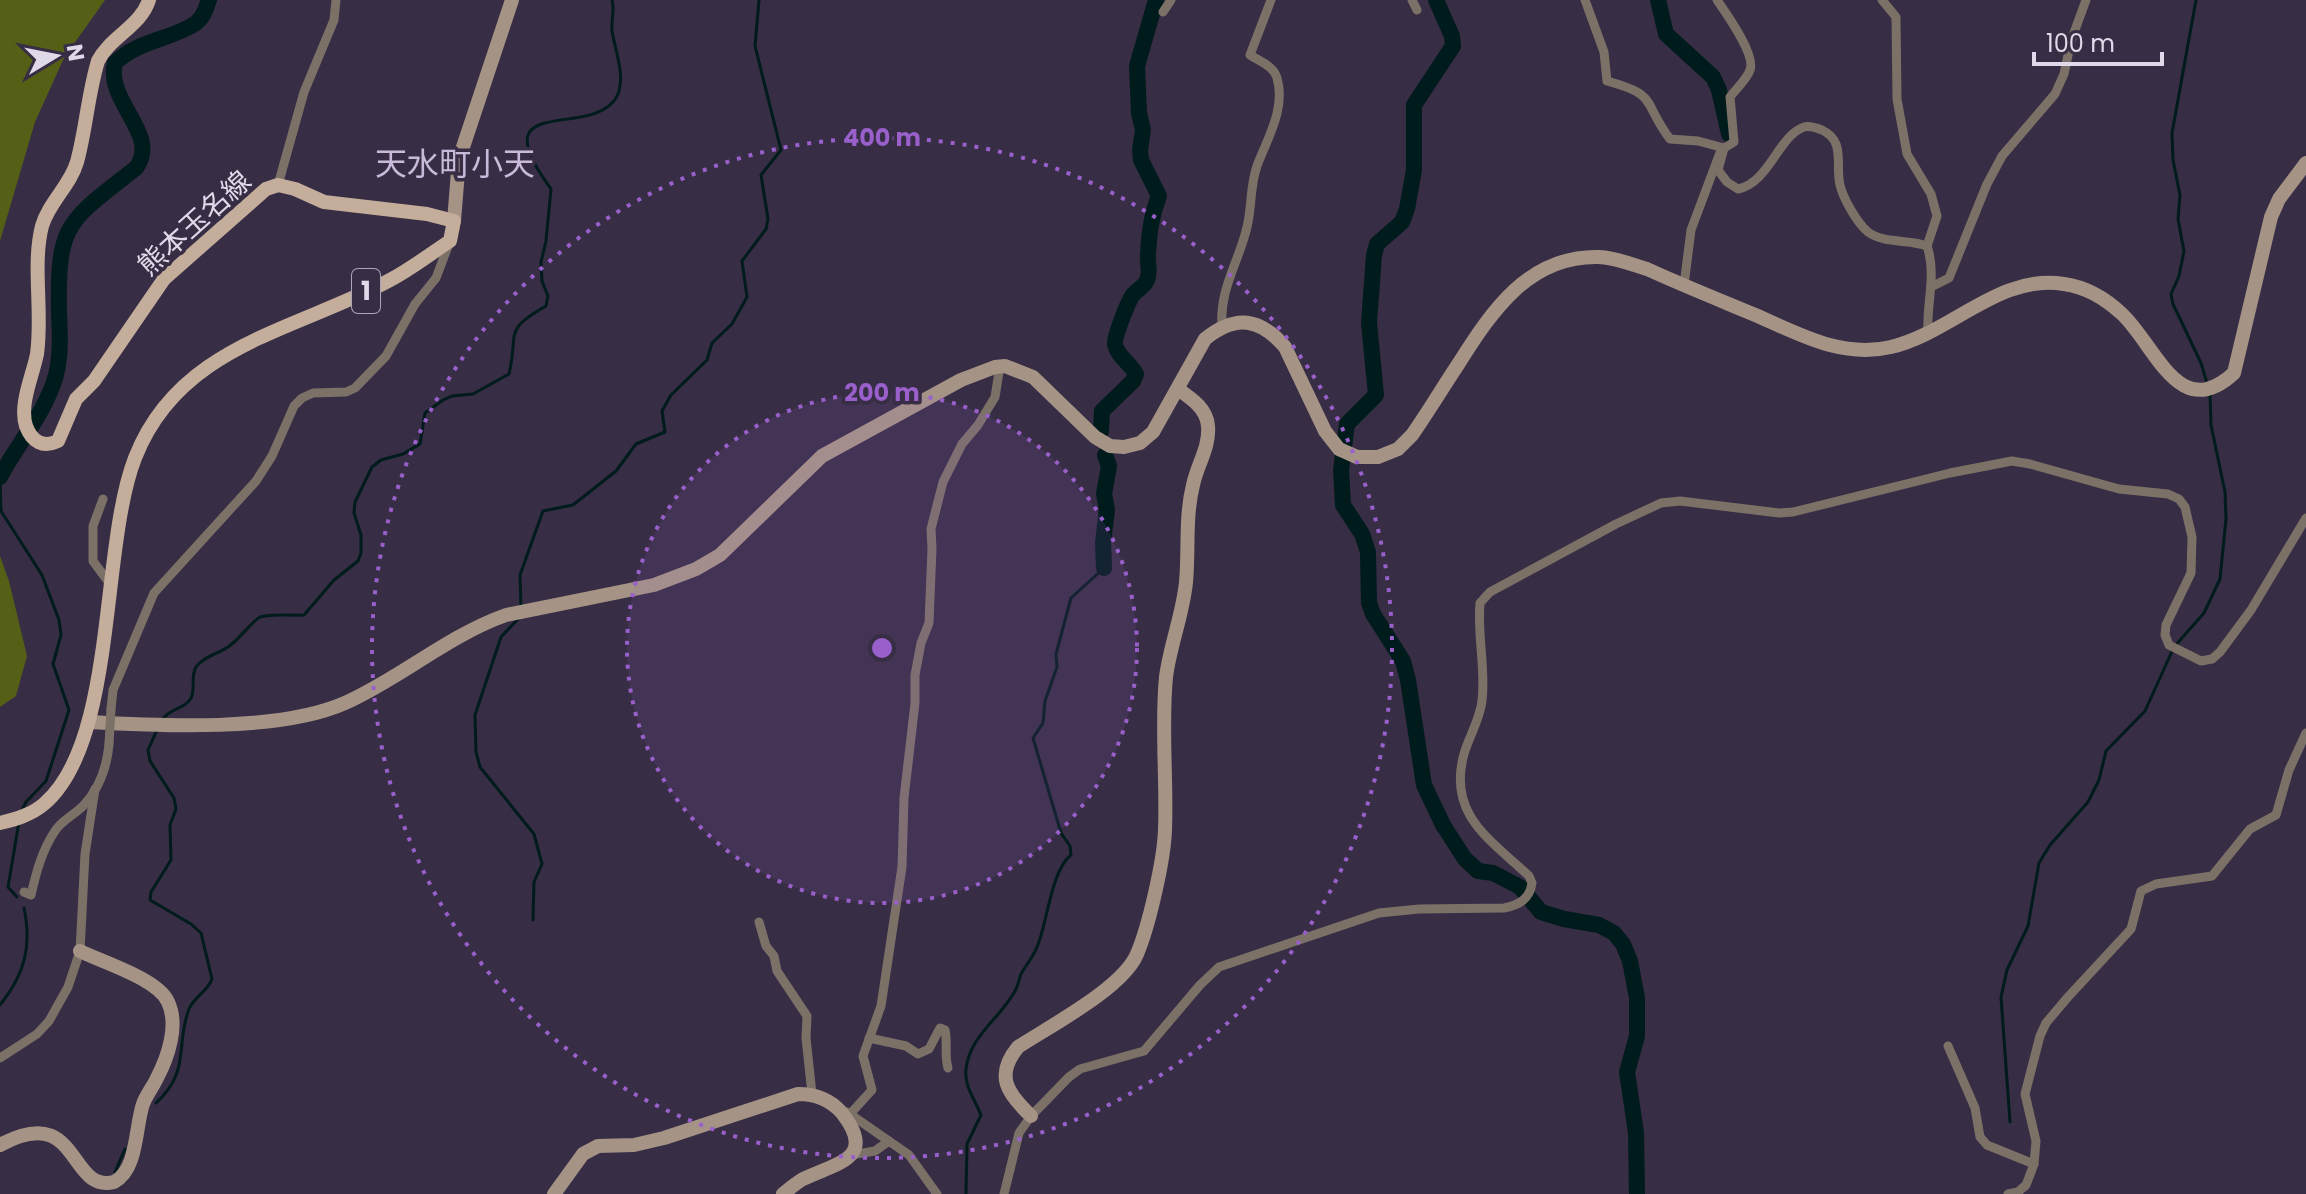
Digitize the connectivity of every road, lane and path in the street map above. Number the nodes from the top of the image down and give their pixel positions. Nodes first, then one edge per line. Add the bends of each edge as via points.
1 (149, 0) edge
2 (336, 0) edge
3 (512, 0) edge
4 (1171, 0) edge
5 (1271, 0) edge
6 (1412, 0) edge
7 (1585, 0) edge
8 (1717, 0) edge
9 (1882, 0) edge
10 (2086, 0) edge
11 (1417, 10) dead end
12 (1163, 12) dead end
13 (1724, 148) junction
14 (2306, 163) edge
15 (278, 185) junction
16 (454, 221) junction
17 (450, 241) junction
18 (1927, 246) junction
19 (1684, 285) junction
20 (1931, 287) junction
21 (1222, 327) junction
22 (1928, 333) junction
23 (1000, 366) junction
24 (1179, 390) junction
25 (103, 499) dead end
26 (2306, 518) edge
27 (110, 585) junction
28 (89, 722) junction
29 (2306, 733) edge
30 (95, 789) junction
31 (0, 823) edge
32 (24, 892) dead end
33 (759, 922) dead end
34 (80, 951) junction
35 (869, 1038) junction
36 (1948, 1046) dead end
37 (0, 1058) edge
38 (948, 1068) dead end
39 (812, 1094) junction
40 (845, 1112) junction
41 (1031, 1116) junction
42 (889, 1141) junction
43 (0, 1145) edge
44 (851, 1155) junction
45 (2034, 1164) junction
46 (2028, 1189) edge
47 (554, 1194) edge
48 (783, 1194) edge
49 (937, 1194) edge
50 (1004, 1194) edge
51 (2008, 1194) edge

1 - 15 main road, 熊本玉名線 via 141,16 104,48 76,164 43,223 38,248 41,310 27,401 28,430 39,444 58,441 76,399 164,279 266,189
2 - 15 street via 334,20 304,92
3 - 16 street via 459,159
4 - 12 street
5 - 21 street via 1250,55 1277,78 1274,131 1256,168 1247,228 1225,286
6 - 11 street
7 - 13 street via 1604,52 1607,81 1645,95 1670,139
8 - 13 street via 1751,61 1730,97 1734,142
9 - 18 street via 1896,17 1897,99 1907,154 1931,194 1937,216
10 - 20 street via 2055,94 2002,156 1949,278
13 - 18 street via 1718,170 1738,189 1756,181 1804,127 1826,132 1836,143 1841,189 1870,234
13 - 19 street via 1691,230
14 - 22 street via 2271,217 2234,373 2221,385 2194,391 2178,383 2124,316 2105,300 2067,284 2021,286
15 - 16 main road, 熊本玉名線 via 324,202
16 - 17 main road
17 - 27 main road, 1 via 390,280 232,350 202,368 174,395 144,436 134,460
17 - 30 street, bridge via 436,278 386,356 355,388 313,393 294,406 256,481 154,593 113,690 107,765
18 - 20 street
19 - 21 street via 1597,257 1537,273 1518,285 1486,321 1412,435 1398,449 1378,457 1344,451 1325,431 1285,347 1273,333 1245,322
19 - 22 street via 1840,348 1890,348
20 - 22 street
21 - 24 street via 1193,356
23 - 24 street via 1033,377 1110,446 1147,438
23 - 28 street via 961,380 822,456 720,555 696,569 654,585 506,615 448,641 333,707 241,723
23 - 35 street via 995,397 943,482 931,529 929,623 915,675 902,867 881,1006
24 - 41 street via 1204,414 1208,434 1193,484 1186,584 1166,681 1160,864 1144,934 1129,969 1011,1056 1007,1087
25 - 27 street via 93,526 93,561
26 - 41 street via 2251,610 2220,652 2201,661 2169,645 2165,635 2192,561 2185,507 2168,494 2119,489 2012,461 1793,512 1680,501 1650,507 1490,592 1480,603 1482,702 1461,768 1464,801 1476,829 1529,876 1528,895 1504,908 1379,913 1219,967 1144,1051 1080,1069
27 - 28 main road, 1
28 - 31 main road, 1 via 71,768 45,803
29 - 45 street via 2276,815 2250,829 2212,876 2141,891 2131,929 2046,1023 2025,1094 2036,1141
30 - 32 street via 56,829 31,895
30 - 34 street
33 - 39 street via 777,971 807,1016
34 - 37 street via 49,1021
34 - 43 street via 150,981 169,1002 172,1033 166,1059 142,1105 130,1162 116,1181 96,1184 84,1177 60,1140 33,1133
35 - 38 street via 918,1054 929,1049 940,1028 945,1030
35 - 40 street via 863,1056 872,1090
36 - 45 street via 1975,1108 1980,1137 1987,1145
39 - 40 street
39 - 47 street via 664,1138 598,1146 583,1154
40 - 42 street
40 - 44 street via 856,1135
41 - 50 street via 1019,1133
42 - 44 street via 875,1151
42 - 49 street via 909,1155
44 - 48 street
45 - 46 street
46 - 51 street

